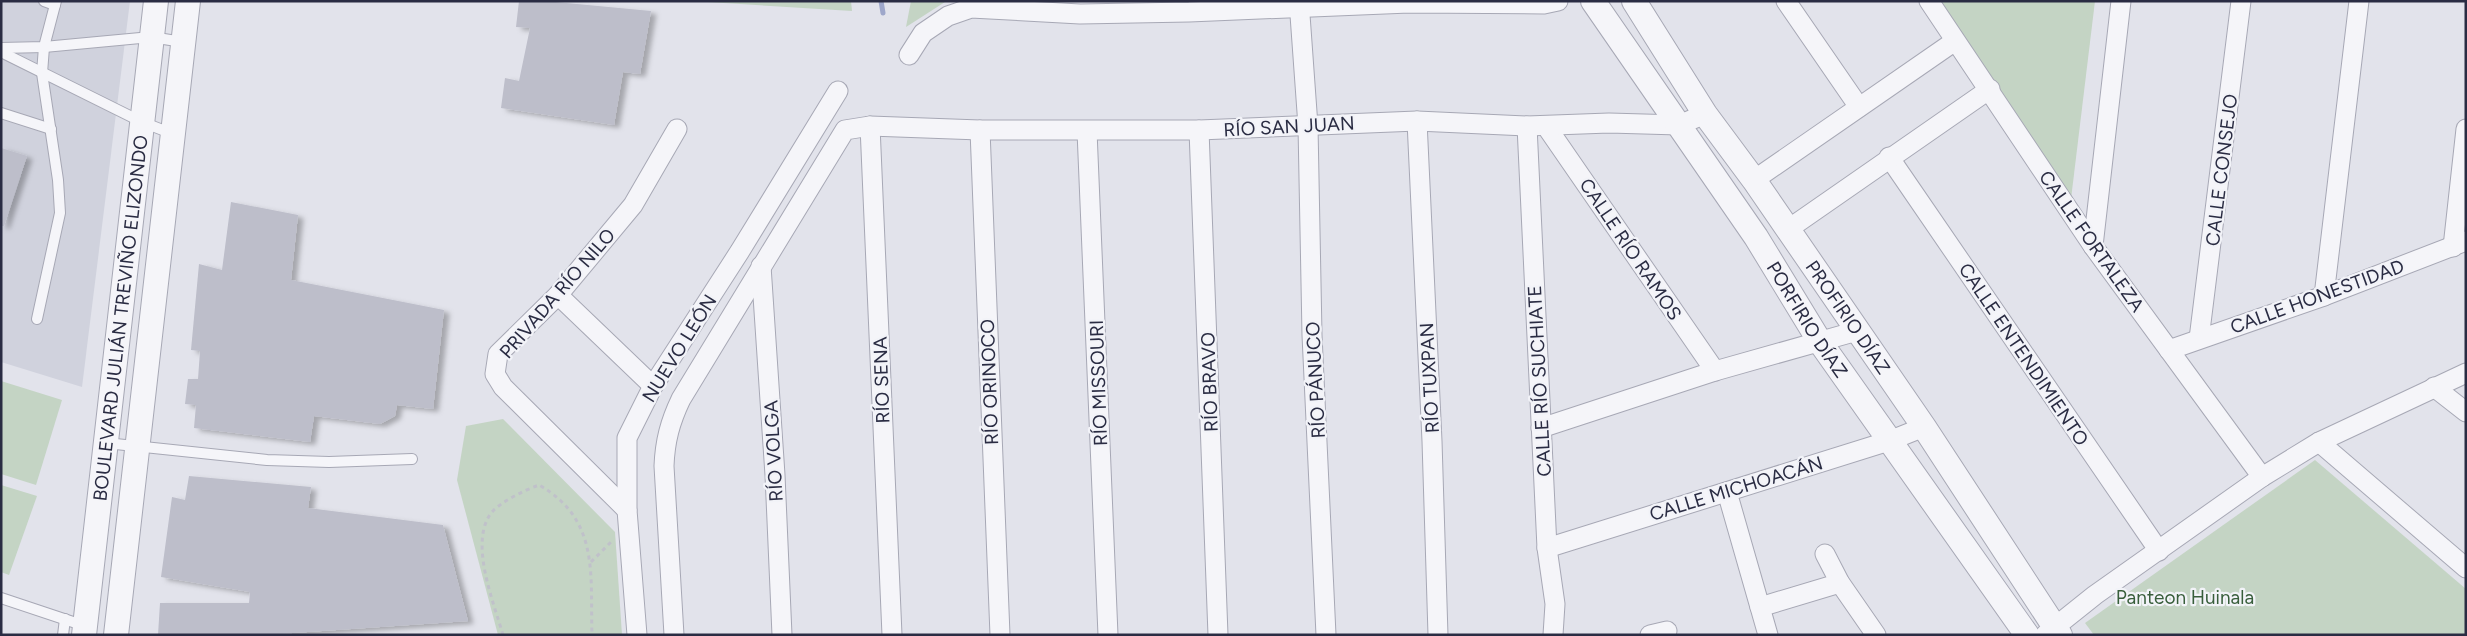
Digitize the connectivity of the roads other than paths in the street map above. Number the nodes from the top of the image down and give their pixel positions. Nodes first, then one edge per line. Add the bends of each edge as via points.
1 (44, 1) edge
2 (156, 1) edge
3 (188, 1) edge
4 (1558, 1) edge
5 (1593, 1) edge
6 (1634, 1) edge
7 (1786, 1) edge
8 (1929, 1) edge
9 (2121, 1) edge
10 (2241, 1) edge
11 (2359, 1) edge
12 (1409, 2) edge
13 (55, 3) edge
14 (1300, 4) edge
15 (970, 5) edge
16 (1188, 7) edge
17 (1079, 8) edge
18 (151, 37) junction
19 (1955, 41) junction
20 (183, 42) junction
21 (44, 47) junction
22 (1, 48) edge
23 (1, 52) edge
24 (909, 55) dead end
25 (42, 73) junction
26 (1990, 89) junction
27 (838, 91) dead end
28 (1859, 107) junction
29 (1, 113) edge
30 (1705, 114) junction
31 (820, 120) junction
32 (1418, 121) junction
33 (142, 122) junction
34 (1678, 125) junction
35 (870, 126) junction
36 (1308, 126) junction
37 (1527, 126) junction
38 (1546, 126) junction
39 (51, 129) junction
40 (677, 129) dead end
41 (2466, 129) edge
42 (846, 130) junction
43 (980, 130) junction
44 (1199, 130) junction
45 (1087, 131) junction
46 (173, 134) junction
47 (1889, 157) junction
48 (1754, 180) junction
49 (1786, 230) junction
50 (2459, 244) edge
51 (2094, 246) junction
52 (761, 266) junction
53 (558, 295) junction
54 (2324, 296) junction
55 (37, 319) dead end
56 (1857, 331) junction
57 (2199, 339) junction
58 (1820, 342) junction
59 (2169, 350) junction
60 (1715, 371) junction
61 (2466, 373) edge
62 (652, 386) junction
63 (2434, 387) junction
64 (2466, 412) edge
65 (1541, 428) junction
66 (1924, 428) junction
67 (1890, 441) junction
68 (2319, 442) junction
69 (105, 443) junction
70 (138, 447) junction
71 (412, 459) dead end
72 (2262, 477) junction
73 (1727, 492) junction
74 (627, 517) junction
75 (1547, 548) junction
76 (2159, 551) junction
77 (1825, 554) dead end
78 (2466, 568) edge
79 (1840, 583) junction
80 (1, 598) edge
81 (1760, 607) junction
82 (78, 626) edge
83 (2053, 632) edge
84 (63, 635) edge
85 (116, 635) edge
86 (637, 635) edge
87 (674, 635) edge
88 (782, 635) edge
89 (892, 635) edge
90 (1000, 635) edge
91 (1108, 635) edge
92 (1218, 635) edge
93 (1326, 635) edge
94 (1438, 635) edge
95 (1553, 635) edge
96 (1768, 635) edge
97 (1876, 635) edge
98 (2027, 635) edge

1 - 13 lane
2 - 18 street, BOULEVARD JULIÁN TREVIÑO ELIZONDO
3 - 20 street, BOULEVARD JULIÁN TREVIÑO ELIZONDO
4 - 12 street via 1544,4
5 - 34 street, PORFIRIO DÍAZ
6 - 30 street, PROFIRIO DÍAZ
7 - 28 street
8 - 19 street, CALLE FORTALEZA
9 - 51 street
10 - 57 street, CALLE CONSEJO
11 - 54 street
12 - 14 street
13 - 21 lane
14 - 16 street
14 - 36 street, RÍO PÁNUCO
15 - 17 street
15 - 24 street via 923,33
16 - 17 street
18 - 20 lane
18 - 21 lane
18 - 33 street, BOULEVARD JULIÁN TREVIÑO ELIZONDO
19 - 26 street, CALLE FORTALEZA
19 - 28 street
20 - 46 street, BOULEVARD JULIÁN TREVIÑO ELIZONDO
21 - 22 lane
21 - 25 lane
23 - 25 lane
25 - 33 lane
25 - 39 lane
26 - 47 street
26 - 51 street, CALLE FORTALEZA
27 - 31 street, NUEVO LEÓN
28 - 48 street
29 - 39 lane
30 - 34 street, RÍO SAN JUAN
30 - 48 street, PROFIRIO DÍAZ
31 - 42 street
31 - 62 street, NUEVO LEÓN
32 - 36 street, RÍO SAN JUAN
32 - 37 street, RÍO SAN JUAN
32 - 94 street, RÍO TUXPAN
33 - 46 lane
33 - 69 street, BOULEVARD JULIÁN TREVIÑO ELIZONDO
34 - 38 street, RÍO SAN JUAN via 1609,123
34 - 58 street, PORFIRIO DÍAZ via 1756,237
35 - 42 street
35 - 43 street, RÍO SAN JUAN
35 - 89 street, RÍO SENA
36 - 44 street, RÍO SAN JUAN
36 - 93 street, RÍO PÁNUCO via 1312,335
37 - 38 street, RÍO SAN JUAN
37 - 65 street, CALLE RÍO SUCHIATE
38 - 60 street, CALLE RÍO RAMOS
39 - 55 lane via 60,213
40 - 53 street, PRIVADA RÍO NILO via 633,205
41 - 50 street
42 - 52 street, NUEVO LEÓN
43 - 45 street, RÍO SAN JUAN
43 - 90 street, RÍO ORINOCO
44 - 45 street, RÍO SAN JUAN
44 - 92 street, RÍO BRAVO
45 - 91 street, RÍO MISSOURI
46 - 70 street, BOULEVARD JULIÁN TREVIÑO ELIZONDO
47 - 49 street
47 - 76 street, CALLE ENTENDIMIENTO
48 - 49 street, PROFIRIO DÍAZ
49 - 56 street, PROFIRIO DÍAZ
50 - 54 street, CALLE HONESTIDAD
51 - 59 street, CALLE FORTALEZA
52 - 87 street, NUEVO LEÓN via 680,398 665,440
52 - 88 street, RÍO VOLGA
53 - 62 street
53 - 74 street, PRIVADA RÍO NILO via 498,354 496,374 503,387
54 - 57 street, CALLE HONESTIDAD
56 - 58 street
56 - 66 street, PROFIRIO DÍAZ
57 - 59 street, CALLE HONESTIDAD
58 - 60 street
58 - 67 street, PORFIRIO DÍAZ
59 - 72 street, CALLE FORTALEZA
60 - 65 street
61 - 63 street
62 - 74 street, NUEVO LEÓN via 627,438
63 - 64 street
63 - 68 street
65 - 75 street, CALLE RÍO SUCHIATE
66 - 67 street, CALLE MICHOACÁN
66 - 83 street, PROFIRIO DÍAZ
67 - 73 street, CALLE MICHOACÁN
67 - 98 street, PORFIRIO DÍAZ
68 - 72 street
68 - 78 street
69 - 70 lane
69 - 82 street, BOULEVARD JULIÁN TREVIÑO ELIZONDO
70 - 71 lane via 267,460
70 - 85 street, BOULEVARD JULIÁN TREVIÑO ELIZONDO
72 - 76 street
73 - 75 street, CALLE MICHOACÁN
73 - 81 street
74 - 86 street, NUEVO LEÓN
75 - 95 street, CALLE RÍO SUCHIATE via 1556,604
76 - 83 street
77 - 79 street
79 - 81 street
79 - 97 street
80 - 82 lane
81 - 96 street
82 - 84 lane

